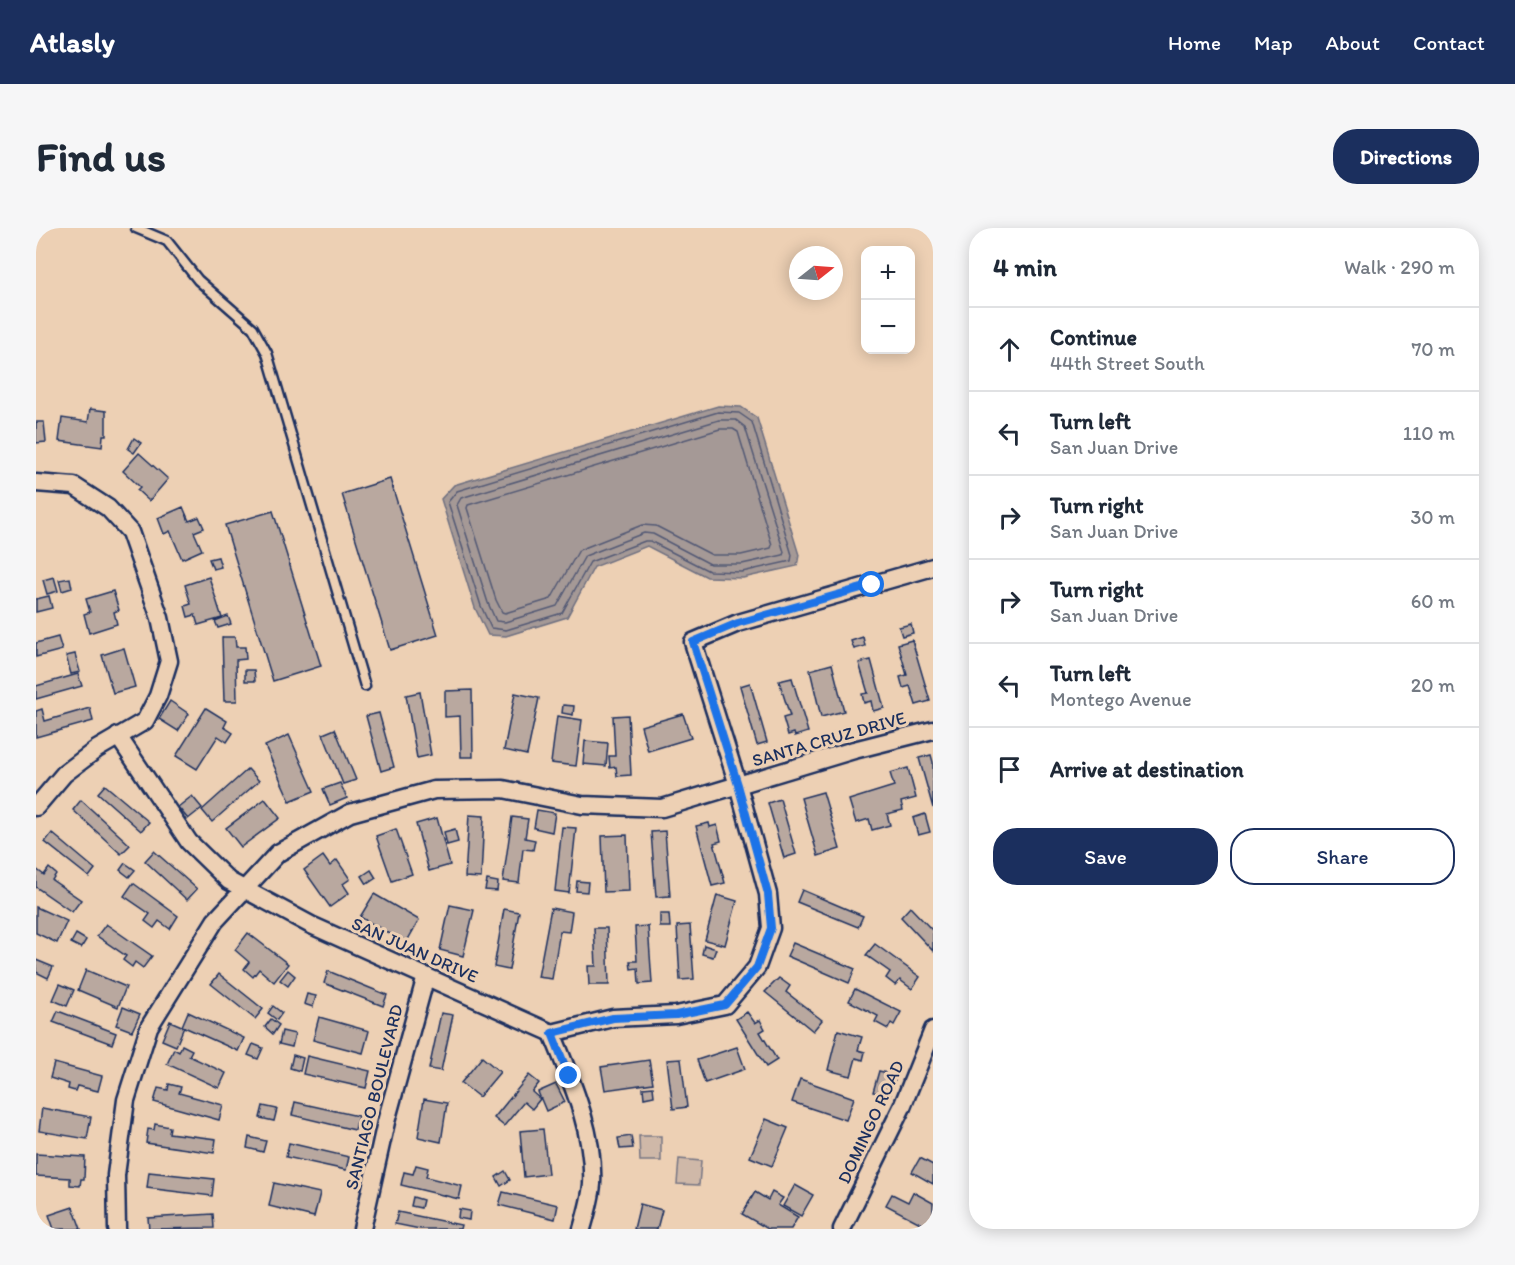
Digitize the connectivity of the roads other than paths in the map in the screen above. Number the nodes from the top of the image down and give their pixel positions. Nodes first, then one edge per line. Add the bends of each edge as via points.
1 (136, 228) edge
2 (36, 483) edge
3 (933, 567) edge
4 (365, 686) dead end
5 (933, 730) edge
6 (118, 736) junction
7 (738, 785) junction
8 (36, 807) edge
9 (245, 889) junction
10 (426, 976) junction
11 (933, 1030) edge
12 (552, 1033) junction
13 (117, 1229) edge
14 (362, 1229) edge
15 (582, 1229) edge
16 (842, 1229) edge

1 - 4 lane via 167,242 198,280 253,328 267,353
2 - 6 street via 74,486 108,508 130,532 160,618 169,662 158,696 145,721
3 - 7 street via 738,623 693,642
5 - 7 street, SANTA CRUZ DRIVE
6 - 8 street via 64,774
6 - 9 street, SAN JUAN DRIVE via 189,842 229,881
7 - 9 street, SANTA CRUZ DRIVE via 662,808 582,805 503,789 434,790 350,813 278,853
7 - 12 street via 768,894 771,928 757,967 725,1005 676,1015 613,1018
9 - 10 street, SAN JUAN DRIVE via 311,925
9 - 13 street, SANTA CRUZ DRIVE via 216,921 149,1027 126,1100 116,1175
10 - 12 street, SAN JUAN DRIVE
10 - 14 street, SANTIAGO BOULEVARD
11 - 16 street, DOMINGO ROAD via 902,1107
12 - 15 street via 588,1132 592,1184

